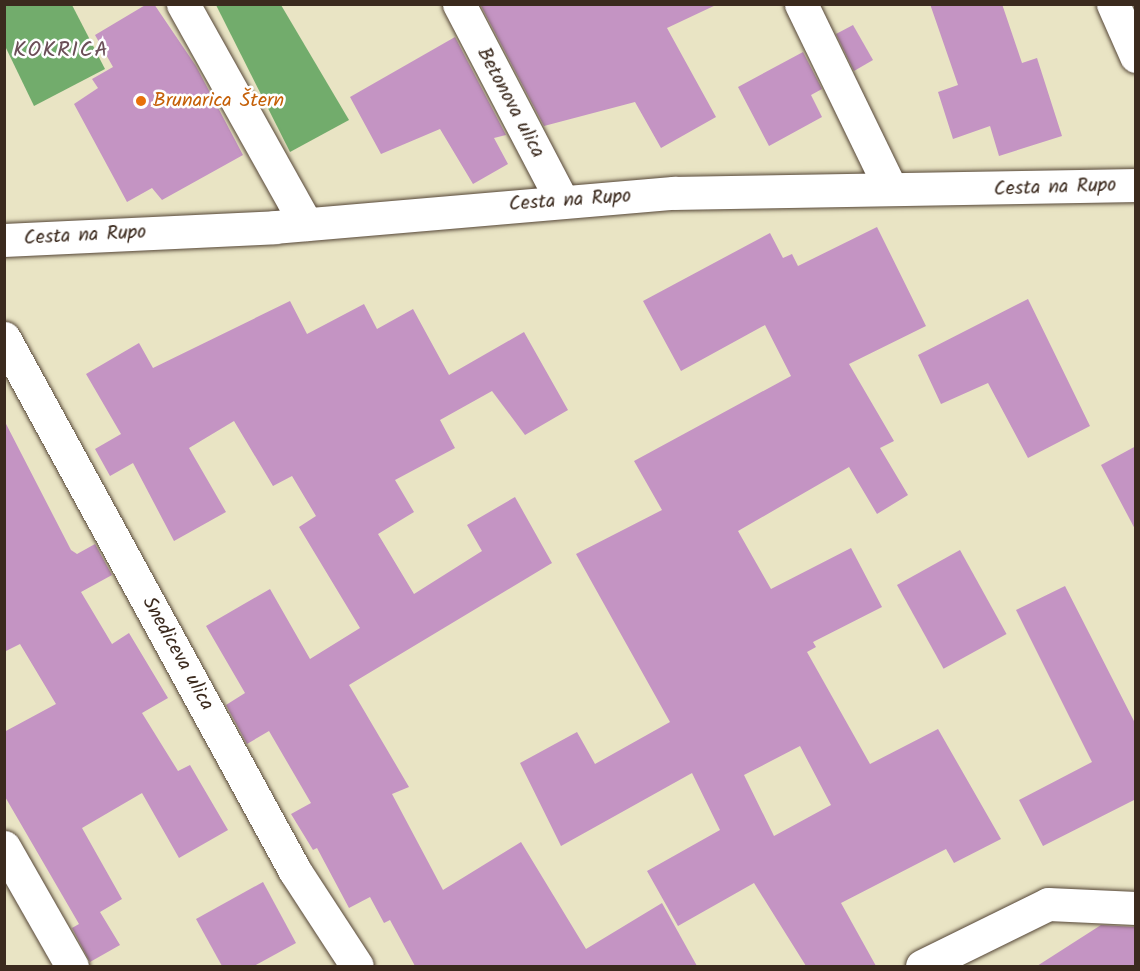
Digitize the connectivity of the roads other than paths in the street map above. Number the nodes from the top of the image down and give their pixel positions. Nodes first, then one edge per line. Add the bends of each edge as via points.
1 (183, 4) edge
2 (459, 4) edge
3 (801, 4) edge
4 (1113, 4) edge
5 (1136, 56) edge
6 (1136, 185) edge
7 (890, 187) junction
8 (562, 201) junction
9 (306, 224) junction
10 (4, 240) edge
11 (4, 338) edge
12 (4, 847) edge
13 (1136, 908) edge
14 (72, 966) edge
15 (357, 966) edge
16 (922, 966) edge

1 - 9 street
2 - 8 street, Betonova ulica
3 - 7 street
4 - 5 street
6 - 7 street, Cesta na Rupo via 1033,191
7 - 8 street, Cesta na Rupo
8 - 9 street, Cesta na Rupo
9 - 10 street, Cesta na Rupo
11 - 15 street, Snediceva ulica via 295,871
12 - 14 street
13 - 16 street via 1048,904

